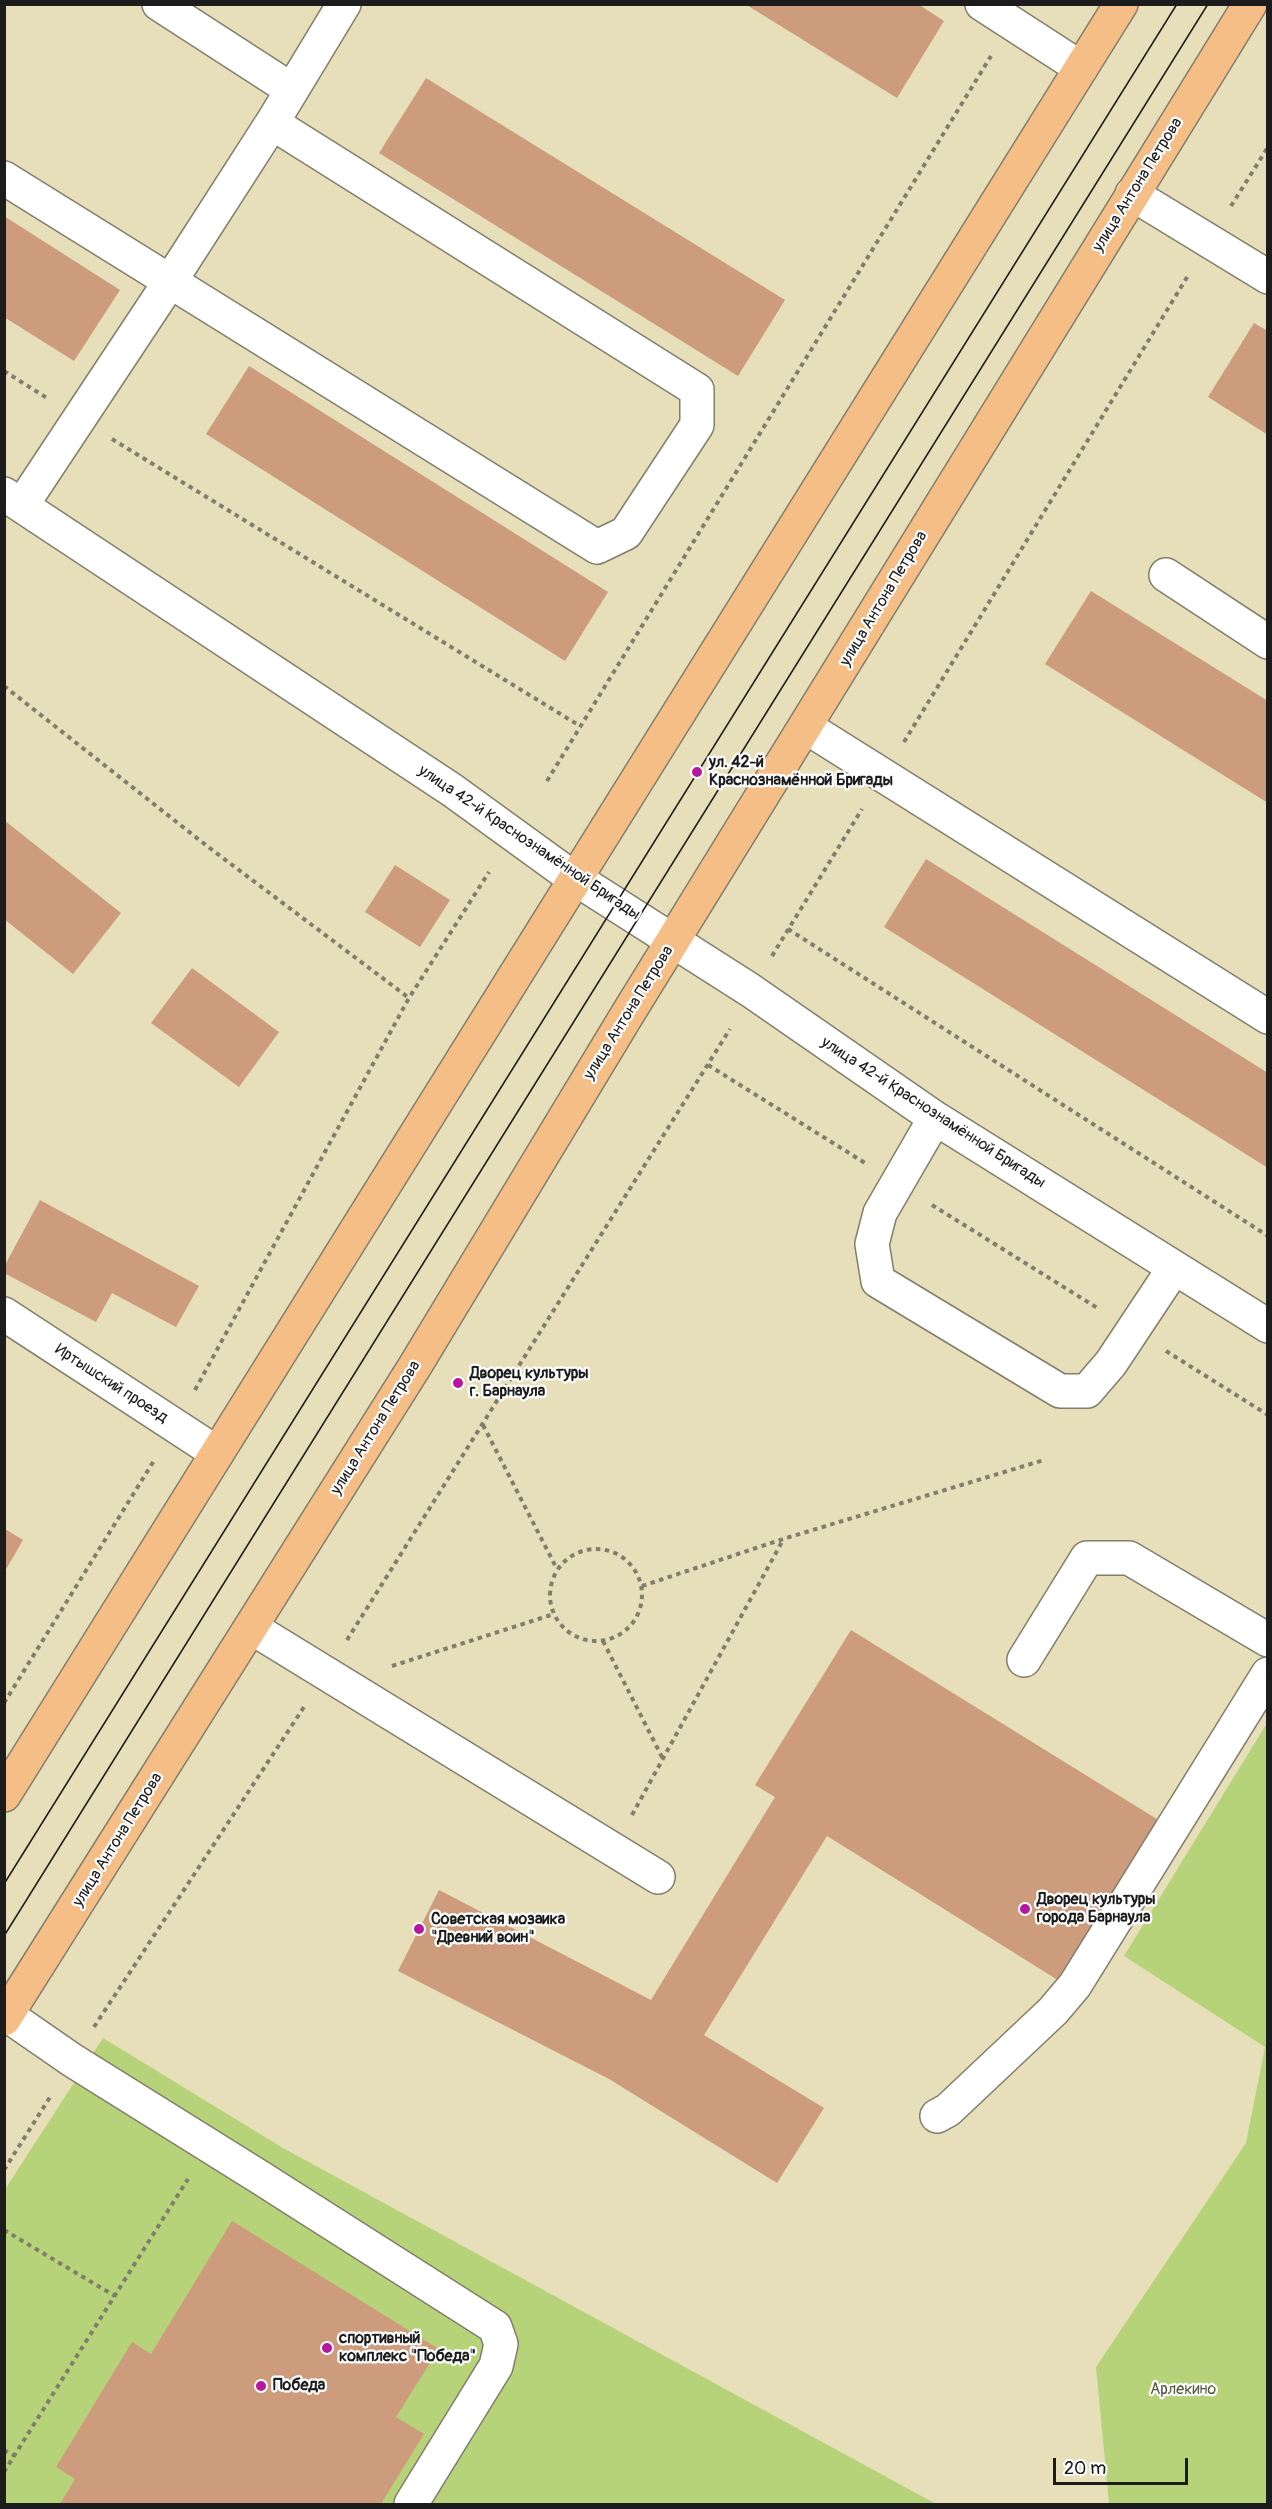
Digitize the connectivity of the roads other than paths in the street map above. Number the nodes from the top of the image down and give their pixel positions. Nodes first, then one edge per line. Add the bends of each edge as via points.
1 (159, 4) edge
2 (344, 4) edge
3 (982, 4) edge
4 (1121, 4) edge
5 (1250, 4) edge
6 (1082, 68) junction
7 (292, 90) junction
8 (272, 123) junction
9 (4, 178) edge
10 (1132, 194) junction
11 (1268, 277) edge
12 (171, 280) junction
13 (13, 499) edge
14 (1166, 574) dead end
15 (1268, 642) edge
16 (806, 727) junction
17 (576, 878) junction
18 (674, 940) junction
19 (1268, 1017) edge
20 (935, 1118) junction
21 (1174, 1268) junction
22 (4, 1314) edge
23 (1268, 1326) edge
24 (217, 1453) junction
25 (252, 1628) junction
26 (1268, 1640) edge
27 (1024, 1660) dead end
28 (1268, 1674) edge
29 (4, 1795) edge
30 (658, 1877) dead end
31 (6, 2017) edge
32 (937, 2116) dead end
33 (411, 2505) edge

1 - 7 street
2 - 7 street
3 - 6 street
4 - 6 main road
5 - 10 main road, улица Антона Петрова
6 - 17 main road
7 - 8 street
8 - 12 street
8 - 12 street via 697,390 697,425 626,533 597,547
9 - 12 street
10 - 11 street
10 - 16 main road, улица Антона Петрова
12 - 13 street via 78,418
13 - 17 street, улица 42-й Краснознамённой Бригады via 452,790
14 - 15 street
16 - 18 main road, улица Антона Петрова
16 - 19 street
17 - 18 street, улица 42-й Краснознамённой Бригады
17 - 24 main road
18 - 20 street, улица 42-й Краснознамённой Бригады
18 - 25 main road, улица Антона Петрова
20 - 21 street, улица 42-й Краснознамённой Бригады
20 - 21 street via 880,1213 872,1244 878,1281 1060,1391 1087,1391 1111,1363
21 - 23 street, улица 42-й Краснознамённой Бригады
22 - 24 street, Иртышский проезд
24 - 29 main road
25 - 30 street
25 - 31 main road, улица Антона Петрова
26 - 27 street via 1129,1558 1087,1558
28 - 32 street via 1075,1985 1053,2012
31 - 33 street via 495,2327 501,2344 496,2366

